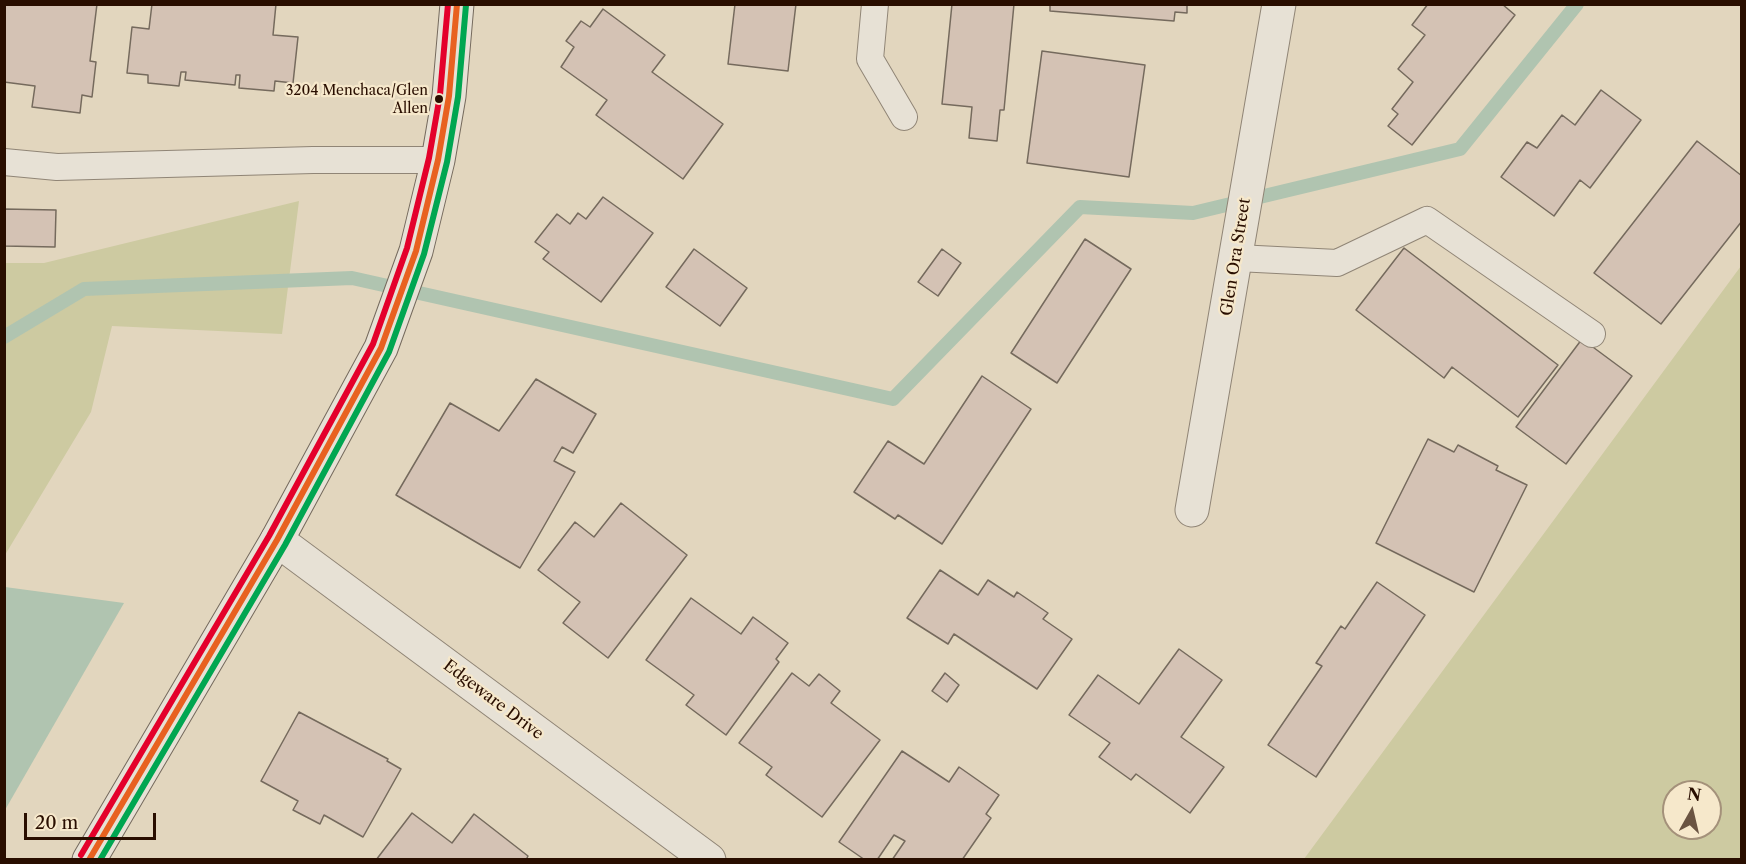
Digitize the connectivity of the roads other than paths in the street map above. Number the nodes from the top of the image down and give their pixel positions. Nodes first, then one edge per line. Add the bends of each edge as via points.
1 (457, 4) edge
2 (875, 4) edge
3 (1279, 4) edge
4 (904, 117) dead end
5 (438, 160) junction
6 (4, 162) edge
7 (1237, 258) junction
8 (1592, 334) dead end
9 (1192, 510) dead end
10 (277, 540) junction
11 (89, 860) edge
12 (709, 860) edge

1 - 5 street via 449,96
2 - 4 lane via 870,59
3 - 7 street, Glen Ora Street
5 - 6 lane via 57,166
5 - 10 street via 416,251 381,348
7 - 8 lane via 1337,263 1427,220
7 - 9 street, Glen Ora Street
10 - 11 street
10 - 12 street, Edgeware Drive

